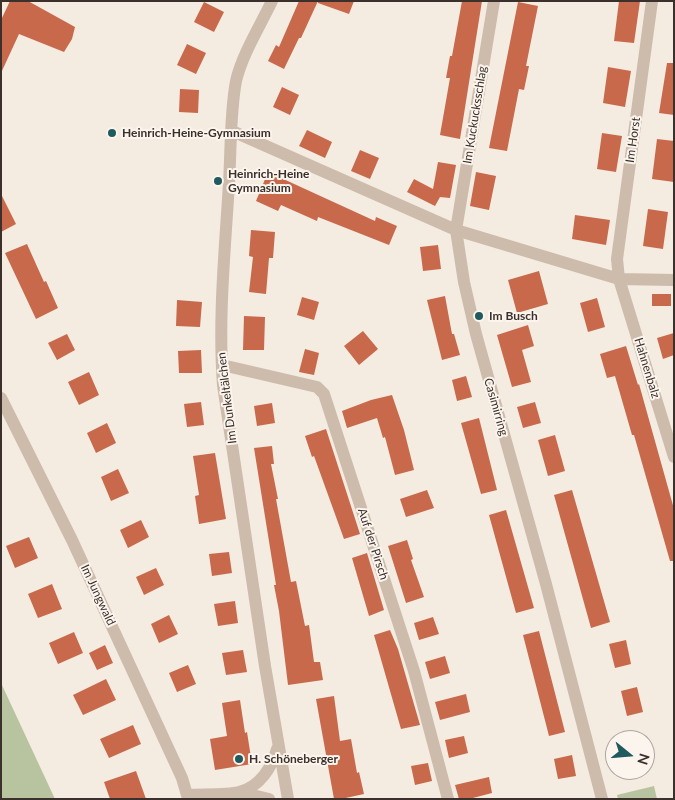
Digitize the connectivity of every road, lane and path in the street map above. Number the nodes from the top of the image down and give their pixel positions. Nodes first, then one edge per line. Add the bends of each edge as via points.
1 (272, 1) edge
2 (494, 1) edge
3 (652, 1) edge
4 (232, 131) junction
5 (456, 230) junction
6 (620, 279) junction
7 (674, 280) edge
8 (222, 365) junction
9 (1, 398) edge
10 (674, 457) edge
11 (278, 744) junction
12 (240, 792) junction
13 (188, 797) edge
14 (269, 799) edge
15 (288, 799) edge
16 (448, 799) edge
17 (602, 799) edge

1 - 4 street, Im Dunkeltälchen via 236,81
2 - 5 street, Im Kuckucksschlag
3 - 6 street, Im Horst via 617,259
4 - 5 street
4 - 8 street, Im Dunkeltälchen
5 - 6 street
5 - 17 street, Casimirring via 476,334
6 - 7 street
6 - 10 street, Hahnenbalz
8 - 11 street, Im Dunkeltälchen
8 - 16 street, Auf der Pirsch via 317,387 324,394 414,671
9 - 13 street, Im Jungwald via 72,540
11 - 12 street via 266,774
11 - 15 street, Im Dunkeltälchen
12 - 13 street, Im Jungwald
12 - 14 street, Im Jungwald

